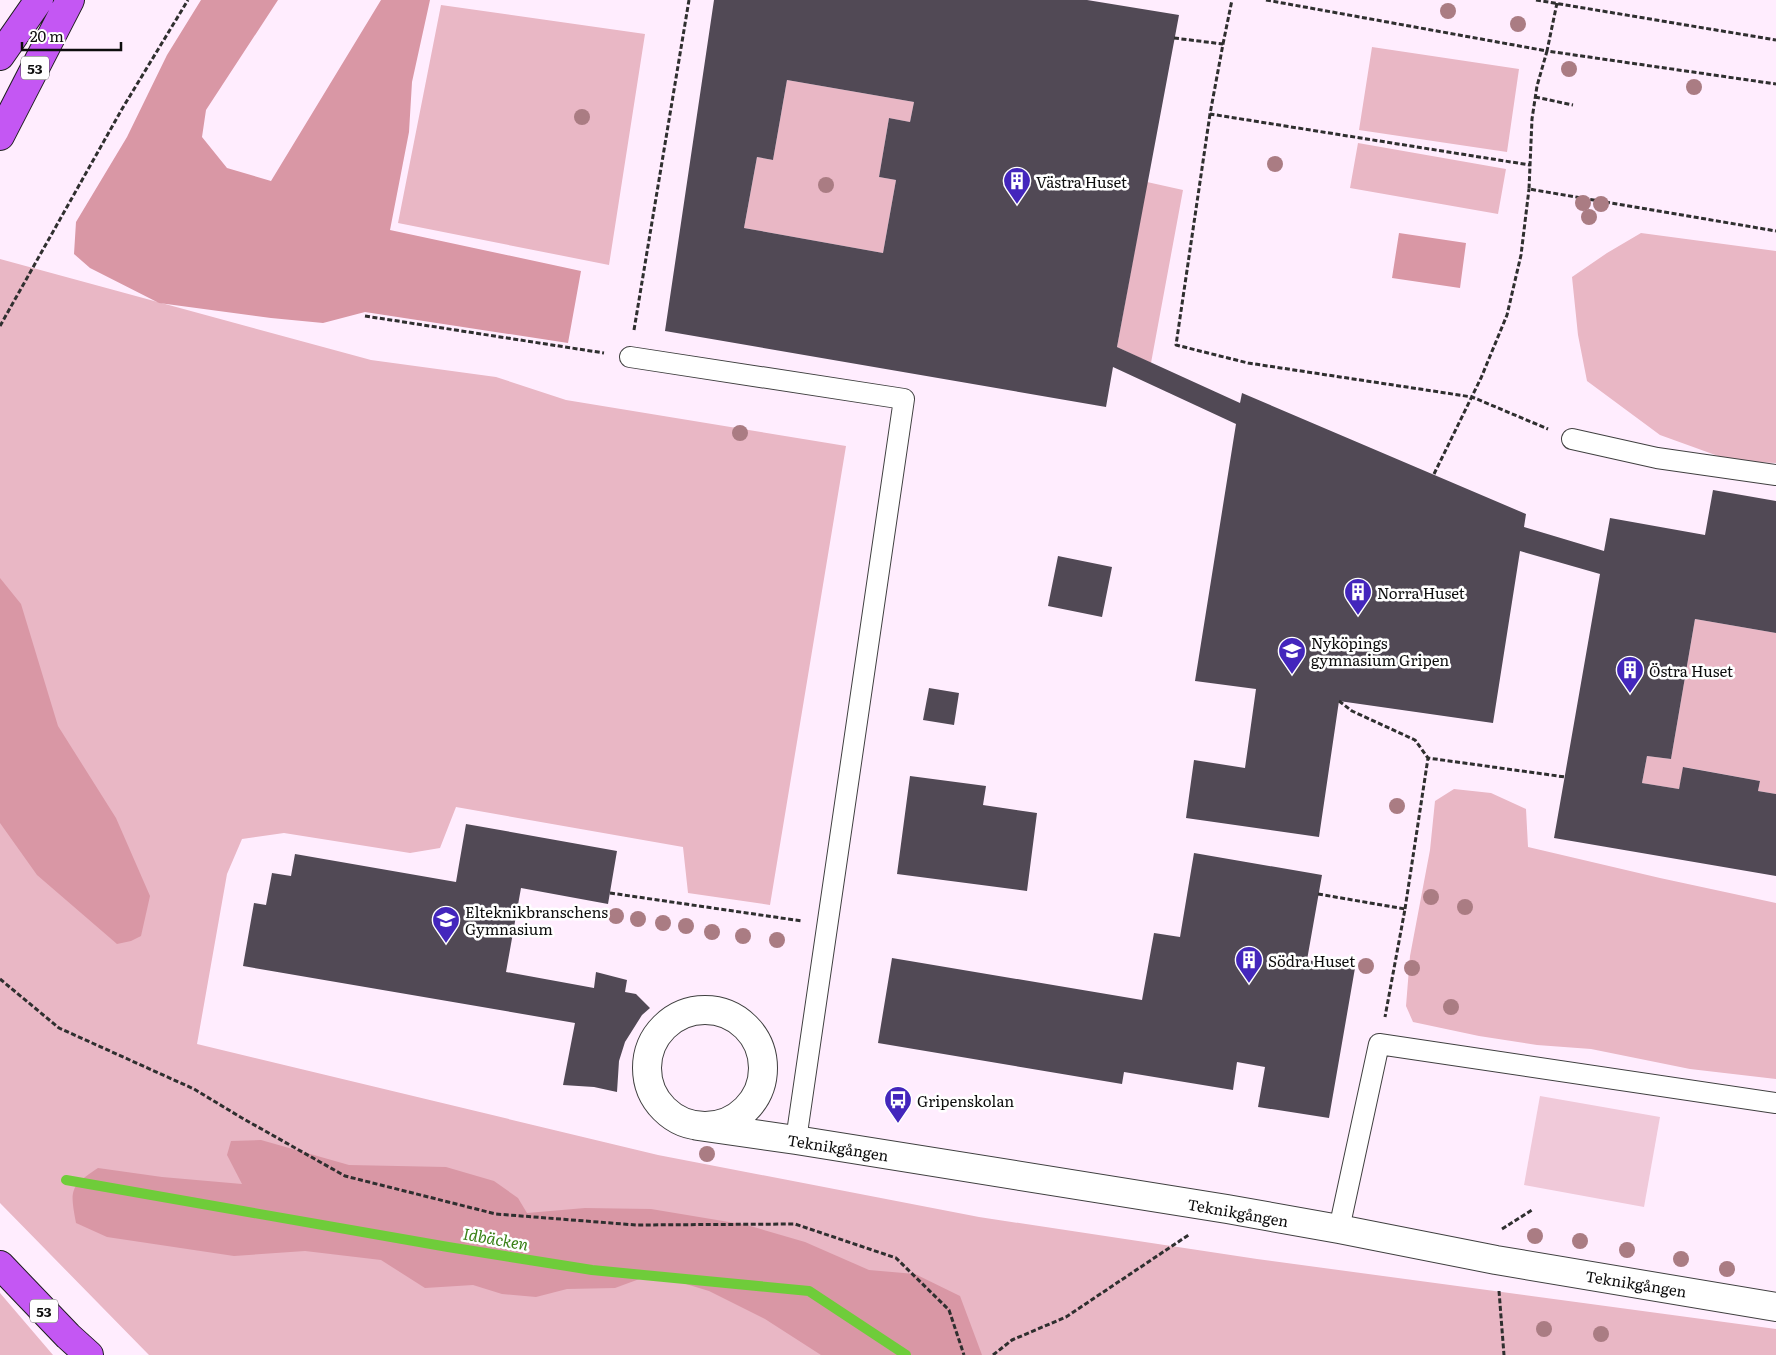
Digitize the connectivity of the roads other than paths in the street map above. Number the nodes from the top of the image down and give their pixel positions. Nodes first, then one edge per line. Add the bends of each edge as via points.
1 (39, 0) edge
2 (70, 0) edge
3 (0, 56) edge
4 (0, 136) edge
5 (630, 357) road end
6 (1572, 439) road end
7 (1776, 476) edge
8 (1776, 1103) edge
9 (698, 1126) junction
10 (796, 1140) junction
11 (1340, 1229) junction
12 (0, 1264) edge
13 (1776, 1307) edge
14 (89, 1355) edge

1 - 3 highway
2 - 4 highway, 53
5 - 10 lane via 904,399
6 - 7 lane via 1658,458
8 - 11 lane via 1379,1044
9 - 9 street, Teknikgången via 714,1126 739,1116 749,1106 762,1082 762,1054 757,1041 739,1021 713,1010 686,1013 662,1028 654,1039 646,1065 652,1092 659,1104 682,1122
9 - 10 street, Teknikgången
10 - 11 street, Teknikgången
11 - 13 street, Teknikgången via 1496,1260
12 - 14 highway, 53

